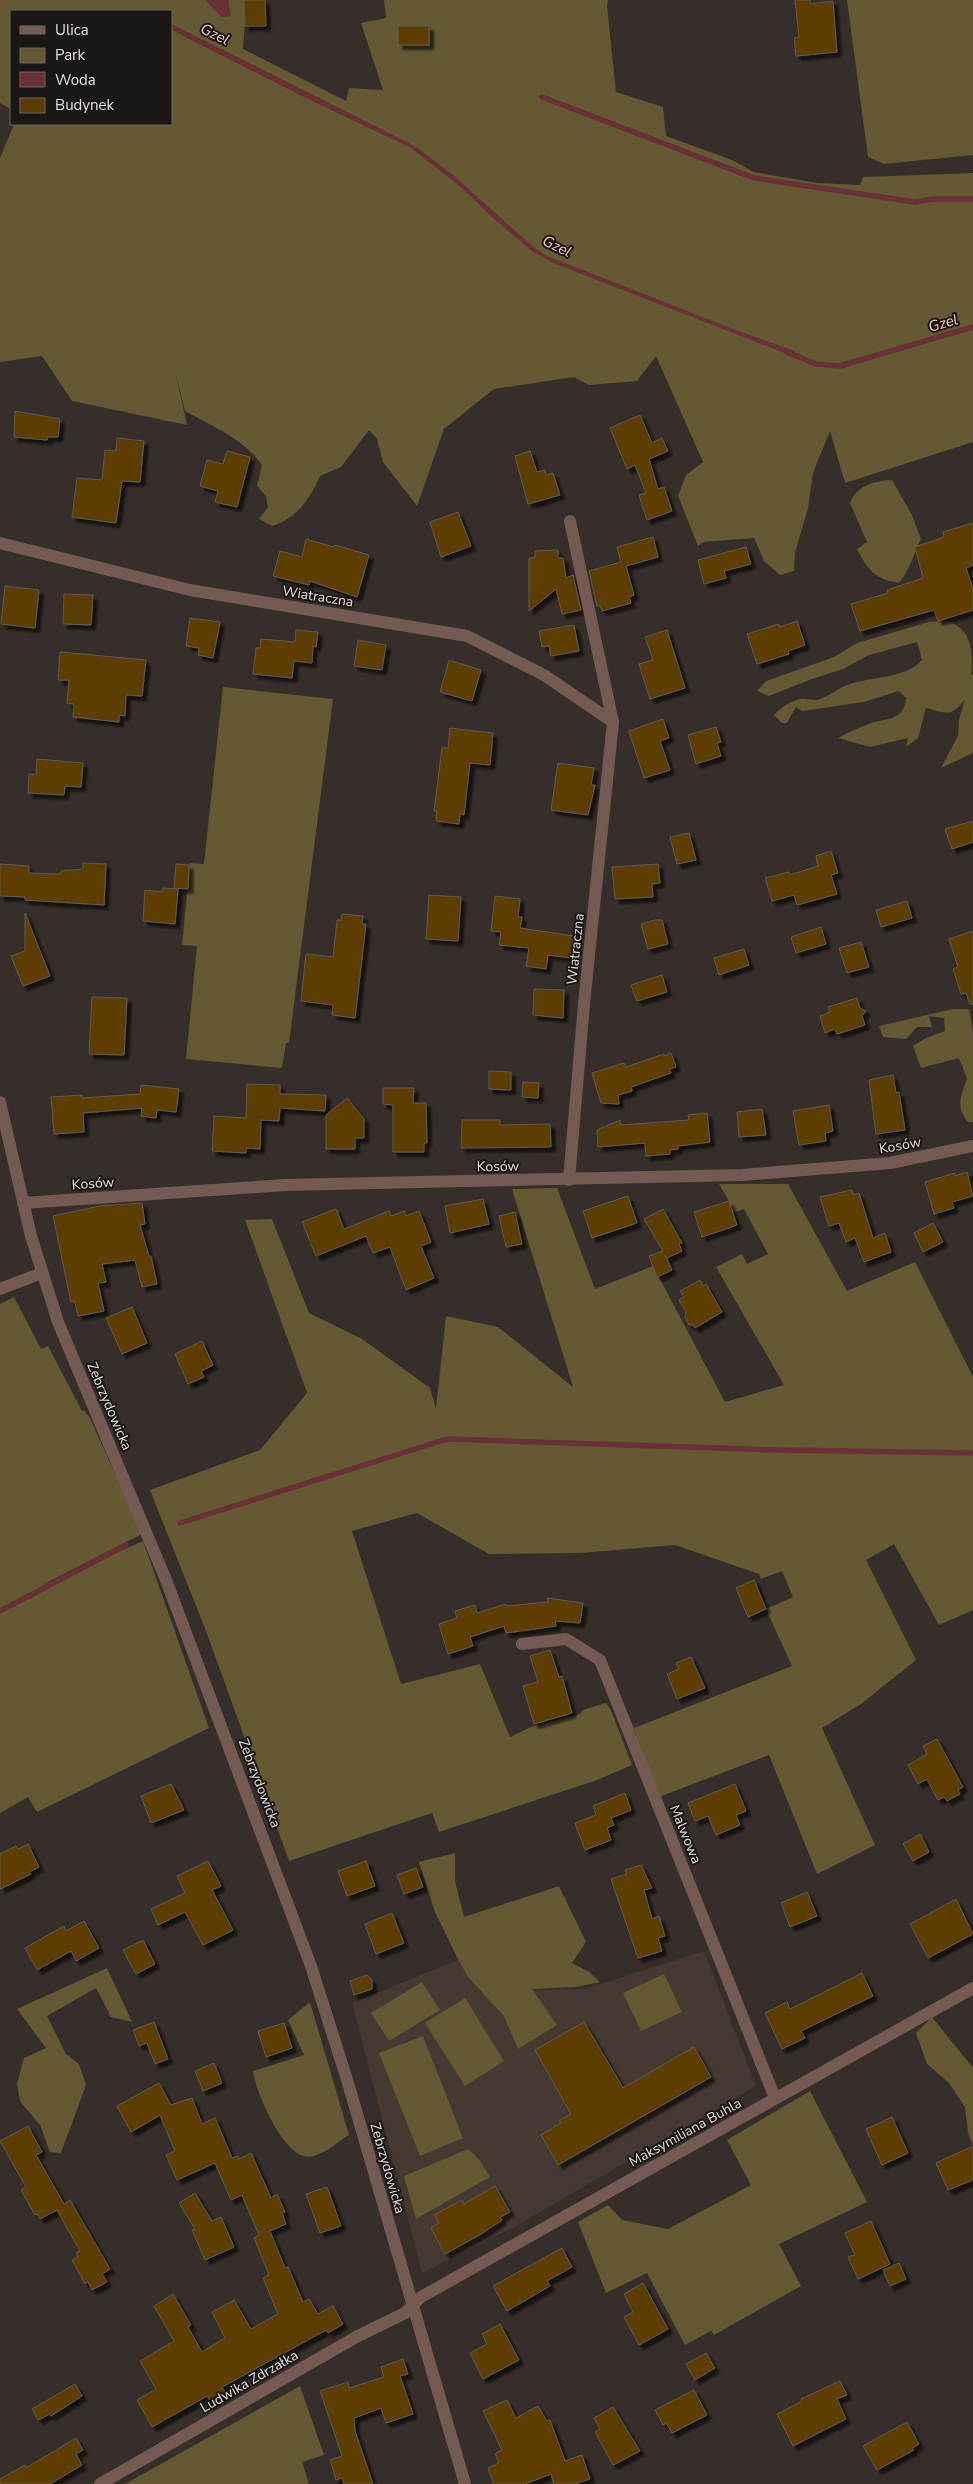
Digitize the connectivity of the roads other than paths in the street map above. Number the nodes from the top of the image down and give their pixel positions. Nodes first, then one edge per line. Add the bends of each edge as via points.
1 (570, 521) dead end
2 (0, 543) edge
3 (613, 722) junction
4 (0, 1102) edge
5 (973, 1146) edge
6 (569, 1180) junction
7 (23, 1202) junction
8 (42, 1273) junction
9 (0, 1289) edge
10 (522, 1644) dead end
11 (973, 1988) edge
12 (776, 2098) junction
13 (413, 2304) junction
14 (100, 2484) edge
15 (465, 2484) edge

1 - 3 street, Wiatraczna
2 - 3 street, Wiatraczna via 190,590 467,636 544,675
3 - 6 street, Wiatraczna
4 - 7 street, Zebrzydowicka
5 - 6 street, Kosów via 871,1165 742,1175
6 - 7 street, Kosów via 285,1185
7 - 8 street, Zebrzydowicka
8 - 9 street
8 - 13 street, Zebrzydowicka via 71,1354 166,1580 299,1930
10 - 12 street, Malwowa via 566,1640 600,1660
11 - 12 street, Maksymiliana Buhla
12 - 13 street, Maksymiliana Buhla via 420,2297
13 - 14 street, Ludwika Zdrzałka via 404,2313 358,2336
13 - 15 street, Zebrzydowicka

